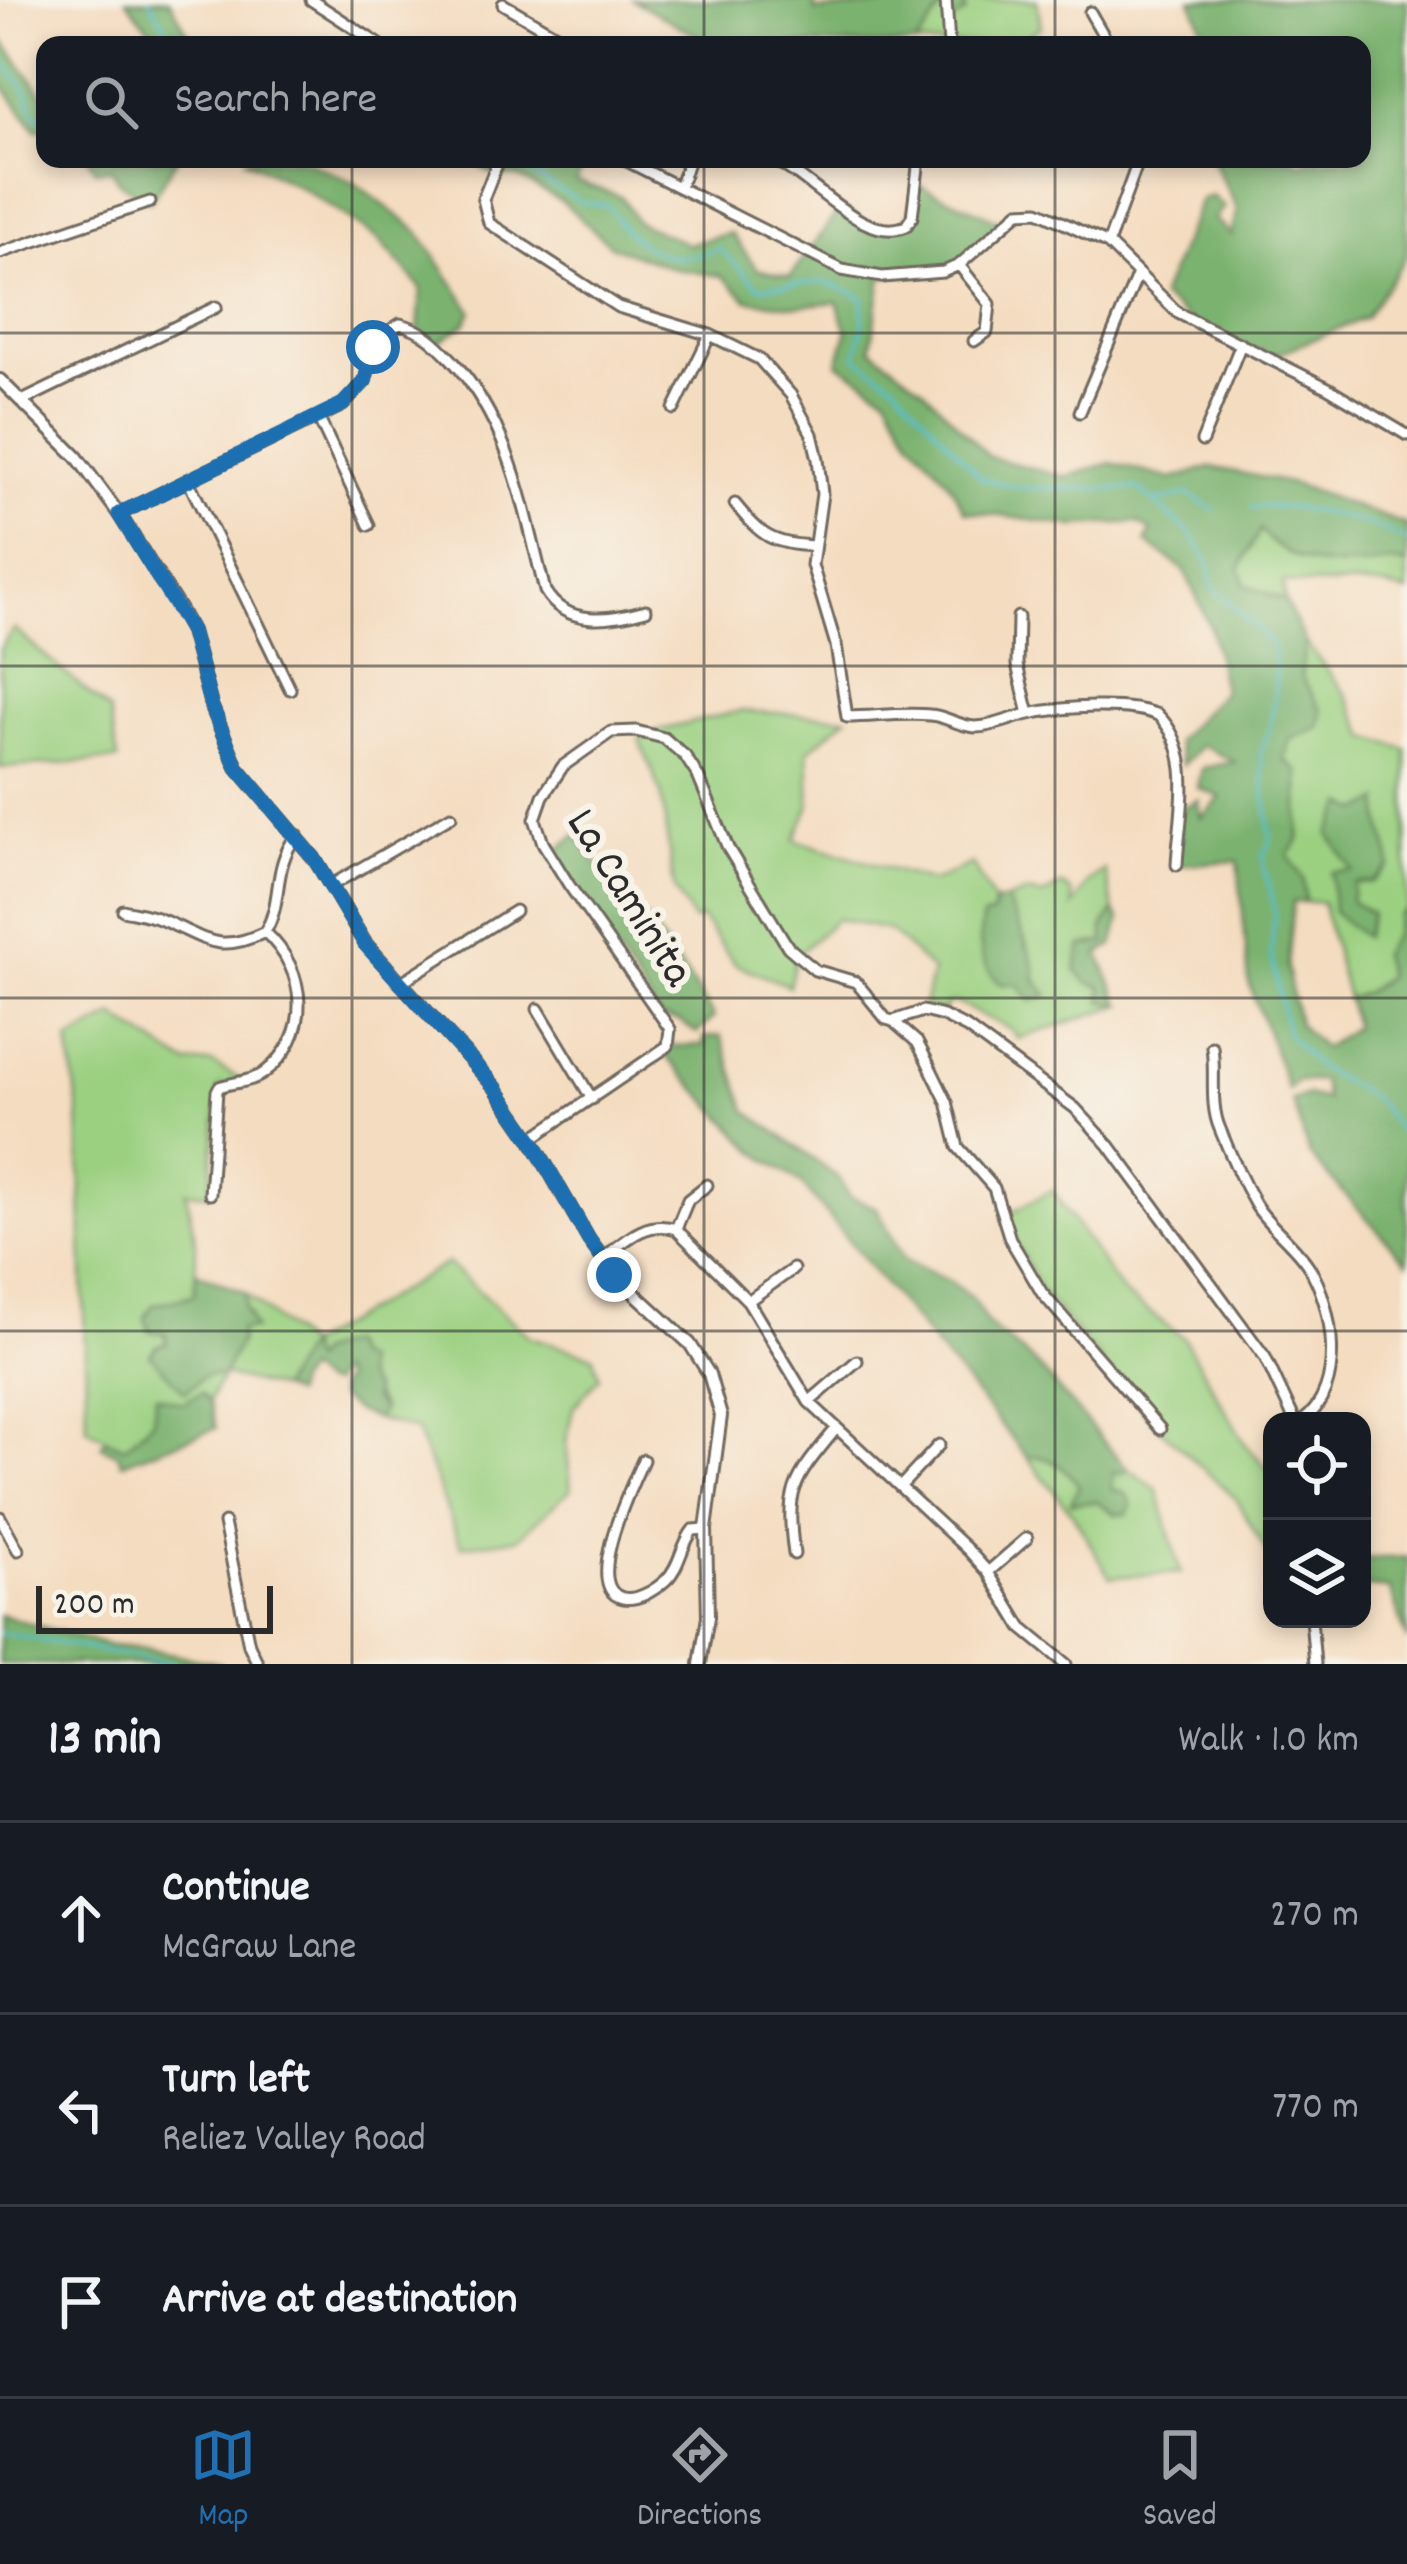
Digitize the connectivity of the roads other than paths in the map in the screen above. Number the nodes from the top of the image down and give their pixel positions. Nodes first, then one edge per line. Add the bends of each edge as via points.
1 (310, 0) edge
2 (946, 0) edge
3 (503, 4) dead end
4 (1090, 12) dead end
5 (366, 36) edge
6 (558, 36) edge
7 (949, 36) edge
8 (1103, 36) edge
9 (495, 168) edge
10 (642, 168) edge
11 (686, 168) edge
12 (787, 168) edge
13 (919, 168) edge
14 (1135, 168) edge
15 (680, 186) junction
16 (149, 202) dead end
17 (1108, 244) junction
18 (0, 253) edge
19 (958, 266) junction
20 (1137, 277) junction
21 (216, 307) dead end
22 (710, 334) junction
23 (974, 341) dead end
24 (1241, 344) junction
25 (0, 380) edge
26 (22, 401) junction
27 (674, 409) dead end
28 (1081, 412) dead end
29 (318, 417) junction
30 (1407, 435) edge
31 (1202, 441) dead end
32 (188, 480) junction
33 (735, 504) dead end
34 (119, 514) junction
35 (369, 525) dead end
36 (813, 546) junction
37 (646, 610) dead end
38 (1018, 617) dead end
39 (290, 689) dead end
40 (1029, 714) junction
41 (451, 816) dead end
42 (297, 836) junction
43 (1177, 865) dead end
44 (330, 886) junction
45 (123, 910) dead end
46 (514, 911) dead end
47 (265, 932) junction
48 (400, 983) junction
49 (538, 1009) dead end
50 (893, 1021) junction
51 (1212, 1047) dead end
52 (592, 1099) junction
53 (531, 1139) junction
54 (707, 1185) dead end
55 (210, 1194) dead end
56 (676, 1228) junction
57 (602, 1259) junction
58 (793, 1269) dead end
59 (748, 1301) junction
60 (857, 1361) dead end
61 (809, 1402) junction
62 (1291, 1412) edge
63 (1313, 1412) edge
64 (1160, 1429) dead end
65 (835, 1430) junction
66 (939, 1445) dead end
67 (643, 1460) dead end
68 (900, 1487) junction
69 (0, 1517) edge
70 (224, 1523) dead end
71 (706, 1529) junction
72 (1027, 1538) dead end
73 (18, 1550) dead end
74 (794, 1554) dead end
75 (988, 1572) junction
76 (1312, 1628) edge
77 (258, 1664) edge
78 (700, 1664) edge
79 (1066, 1664) edge
80 (1315, 1664) edge

1 - 5 street
2 - 7 street
3 - 6 street
4 - 8 street
9 - 22 street via 483,199 489,223 618,307
10 - 15 street
11 - 15 street
12 - 13 street via 853,218 885,230 912,217
14 - 17 street
15 - 19 street via 842,270 882,277
16 - 18 street
17 - 19 street via 1028,209
17 - 20 street
19 - 23 street via 990,304 987,332
20 - 24 street via 1178,313
20 - 28 street
21 - 26 street
22 - 27 street
22 - 36 street via 759,359 812,434 822,494
24 - 30 street
24 - 31 street
25 - 26 main road
26 - 34 main road
29 - 32 street
29 - 35 street
29 - 37 street via 358,392 378,338 400,324 413,327 459,367 494,418 553,604 581,617
32 - 34 street
32 - 39 street
33 - 36 street via 782,544
34 - 42 main road via 191,631 232,758
36 - 40 street via 847,717 936,715 974,727
38 - 40 street via 1017,665
40 - 43 street via 1127,708 1165,722 1182,764
41 - 44 street
42 - 44 main road
42 - 47 street via 283,852
44 - 48 main road
45 - 47 street via 224,945
46 - 48 street
47 - 55 street via 288,956 302,1010 262,1076 219,1087
48 - 53 main road
49 - 52 street
50 - 52 street, La Caminita via 856,982 815,970 788,947 685,756 664,738 611,732 563,766 535,819 543,843 670,1029 668,1046
50 - 62 street via 923,1011 967,1028 1060,1095 1109,1145 1265,1357
50 - 64 street via 917,1042 947,1102 958,1147 994,1188 1010,1239 1042,1293
51 - 63 street via 1221,1132 1255,1203 1311,1270 1327,1316 1330,1366
52 - 53 street, La Caminita
53 - 57 main road
54 - 56 street via 688,1200
56 - 57 street via 644,1229
56 - 59 street
57 - 71 main road via 710,1374 721,1416
58 - 59 street
59 - 61 street
60 - 61 street
61 - 65 street
65 - 68 street
65 - 74 street via 802,1470 788,1508
66 - 68 street
67 - 71 street via 605,1565 610,1592 643,1596 668,1578 693,1530
68 - 75 street
69 - 73 street
70 - 77 street
71 - 78 main road
72 - 75 street
75 - 79 street via 1022,1628
76 - 80 street

